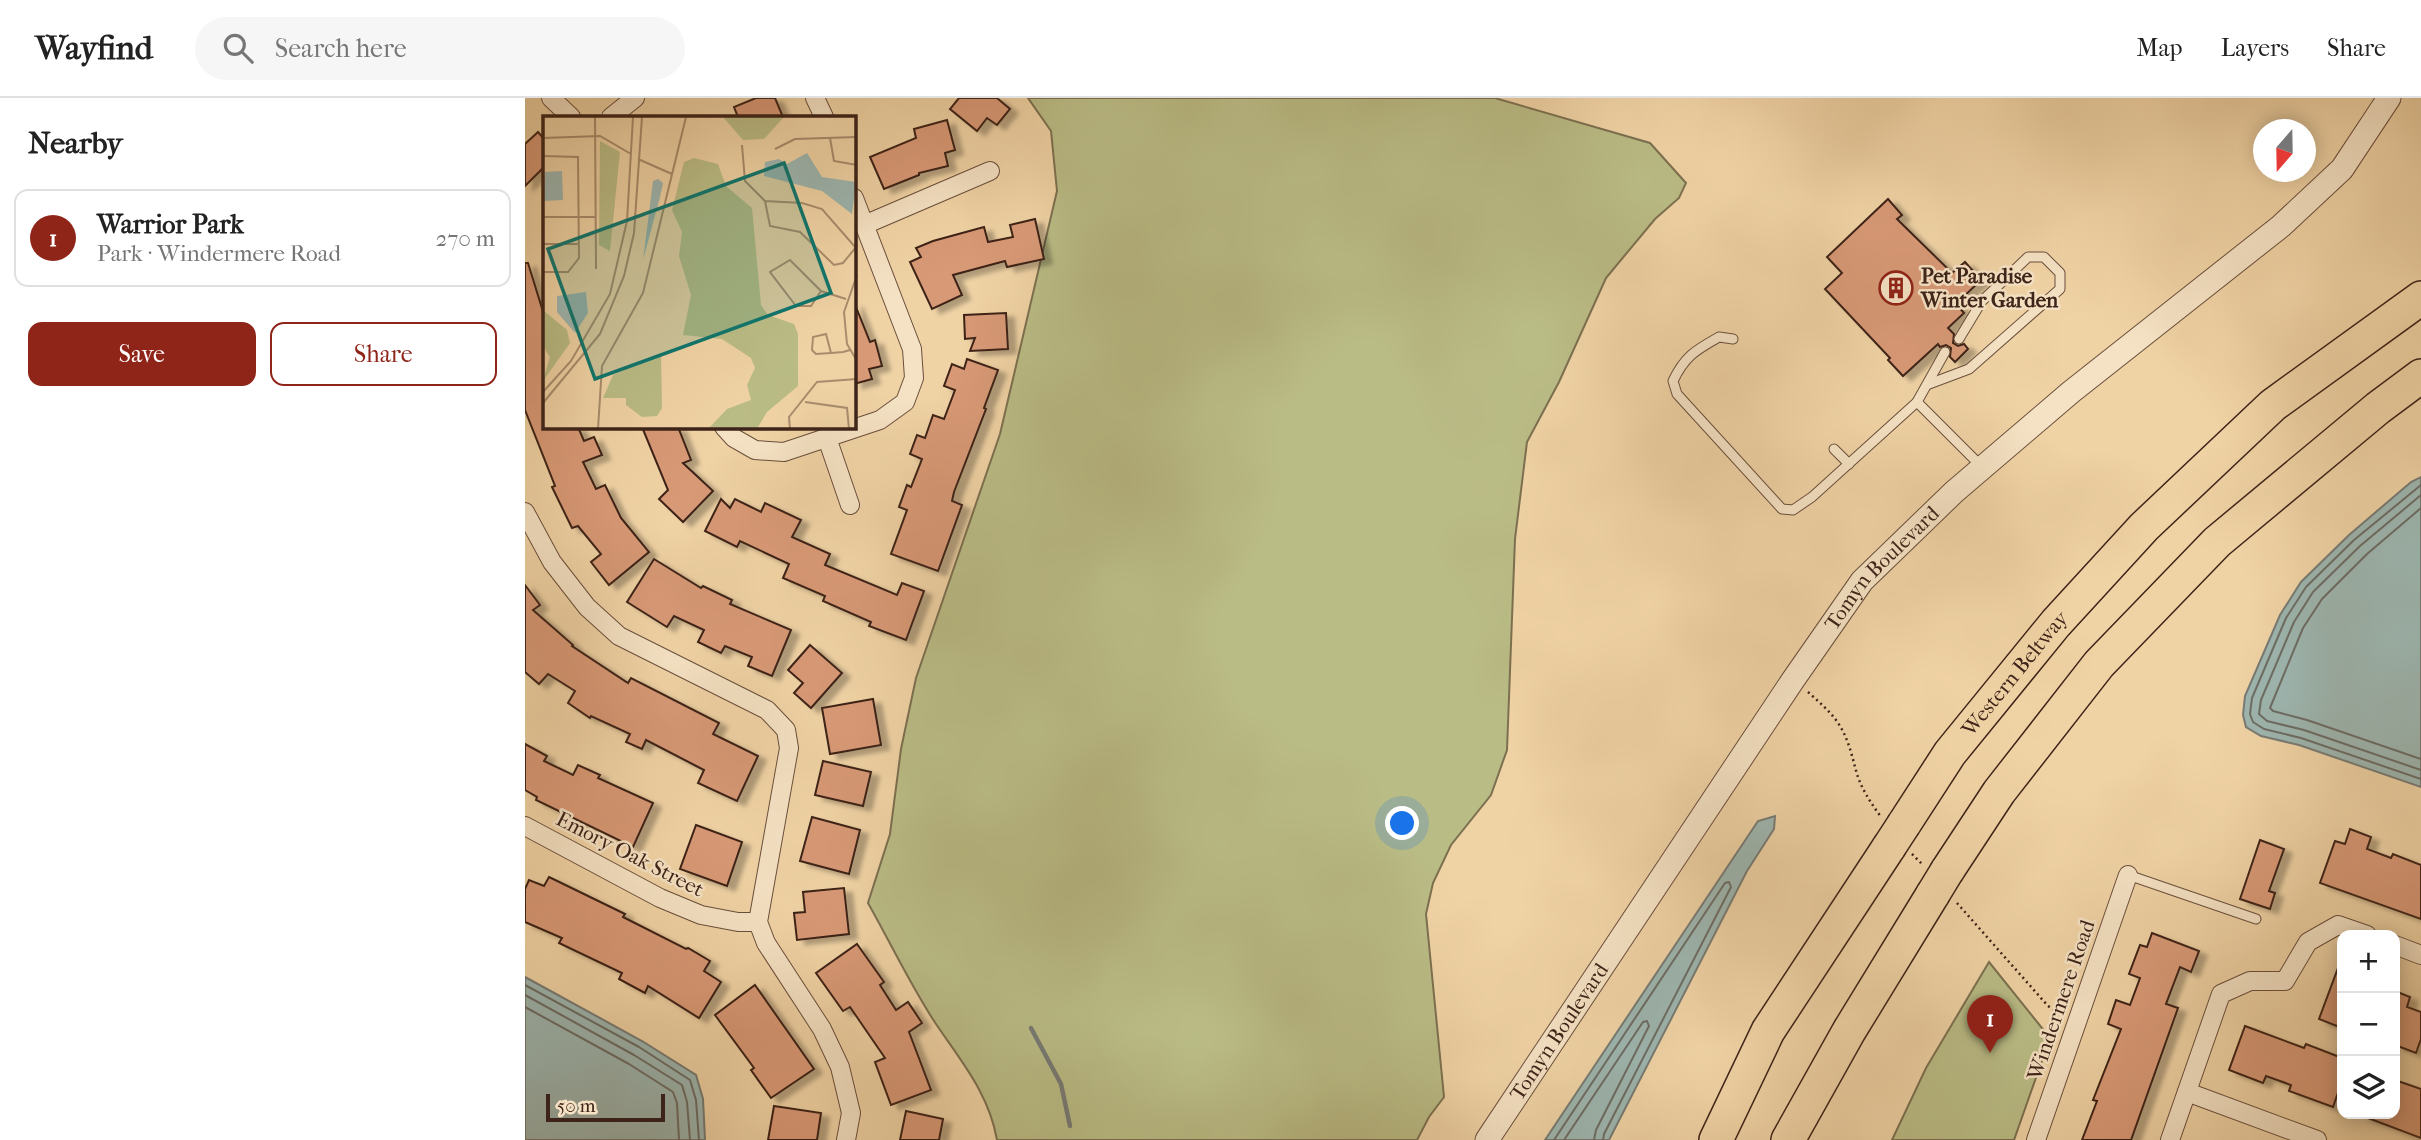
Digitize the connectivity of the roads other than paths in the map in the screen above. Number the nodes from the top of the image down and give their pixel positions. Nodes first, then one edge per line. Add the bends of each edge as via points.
1 (551, 98) edge
2 (635, 98) edge
3 (815, 98) edge
4 (2389, 98) edge
5 (570, 116) edge
6 (612, 116) edge
7 (824, 116) edge
8 (990, 171) dead end
9 (856, 204) edge
10 (863, 225) junction
11 (2421, 298) edge
12 (1733, 339) dead end
13 (1959, 339) dead end
14 (1945, 352) dead end
15 (2421, 376) edge
16 (1929, 384) junction
17 (1917, 402) junction
18 (856, 428) edge
19 (726, 429) edge
20 (854, 429) edge
21 (827, 438) junction
22 (1834, 449) dead end
23 (1849, 464) junction
24 (1982, 467) junction
25 (850, 505) dead end
26 (525, 512) edge
27 (525, 826) edge
28 (2127, 875) joint
29 (2256, 919) dead end
30 (758, 922) junction
31 (2352, 930) edge
32 (2400, 948) edge
33 (2421, 955) edge
34 (2187, 1092) junction
35 (846, 1140) edge
36 (1487, 1140) edge
37 (1714, 1140) edge
38 (1788, 1140) edge
39 (2036, 1140) edge
40 (2170, 1140) edge
41 (2317, 1140) edge

1 - 5 street
2 - 6 street
3 - 7 street
4 - 24 street, Tomyn Boulevard via 2342,169 2281,226
8 - 10 street
9 - 10 street
10 - 18 street via 912,349 914,378 905,402 880,420
11 - 37 highway, Western Beltway via 2273,405 2144,527 2056,623 1950,752 1768,1031
12 - 23 lane via 1719,337 1701,347 1682,363 1673,381 1677,394 1782,509 1793,510 1812,498
13 - 16 lane via 1982,301 2028,257 2044,257 2060,273 2060,289 1969,369
14 - 16 lane
15 - 38 highway via 2217,542 2099,664 1999,792 1940,882
16 - 17 lane
17 - 23 lane
17 - 24 lane
19 - 21 street via 755,450 784,452
20 - 21 street
21 - 25 street
22 - 23 lane
24 - 36 street, Tomyn Boulevard via 1862,581
26 - 30 street via 552,562 586,607 619,635 767,710 786,730 789,748
27 - 30 street, Emory Oak Street via 701,915
28 - 29 lane
28 - 39 street, Windermere Road
30 - 35 street via 840,1067 851,1113
31 - 34 street via 2338,925 2308,942 2285,981 2250,981 2221,994
32 - 33 street
34 - 40 street
34 - 41 street

